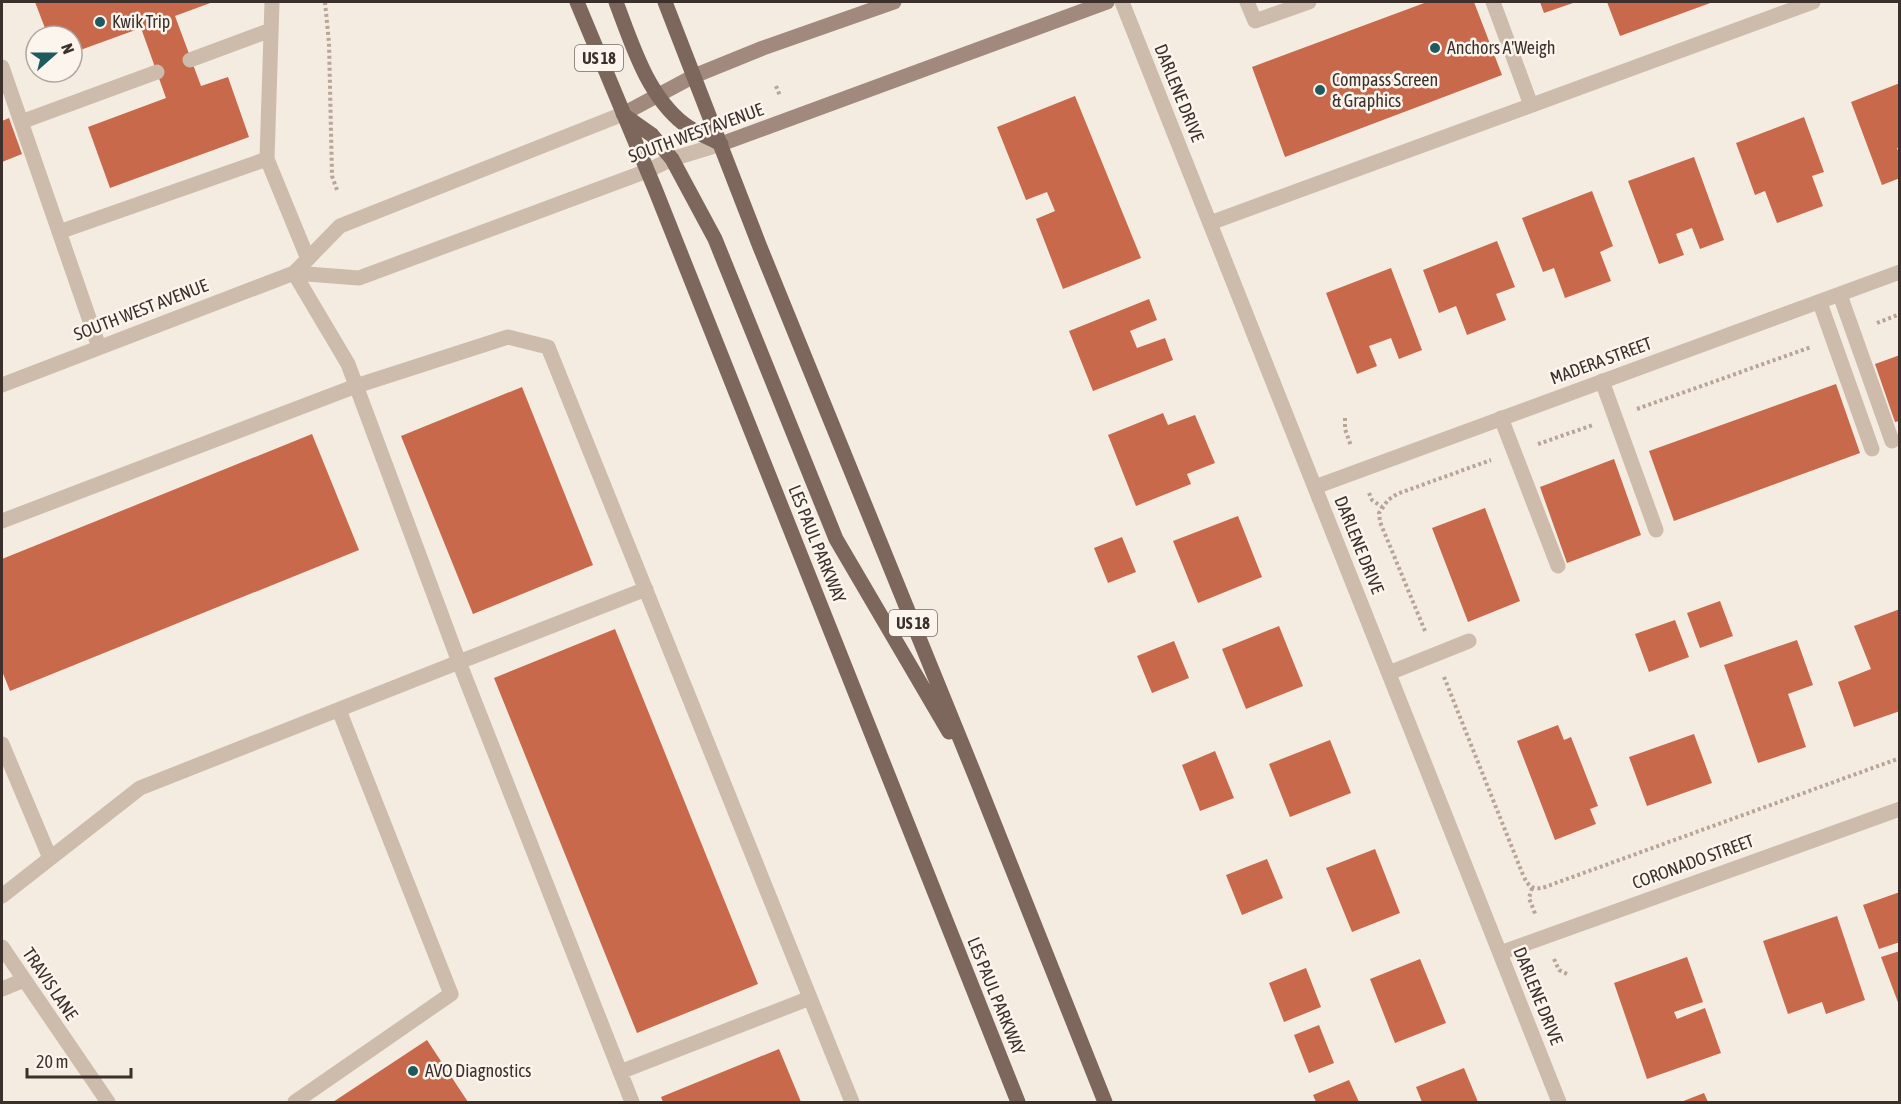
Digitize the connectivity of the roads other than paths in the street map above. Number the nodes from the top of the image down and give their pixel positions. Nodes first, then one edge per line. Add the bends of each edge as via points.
1 (272, 2) edge
2 (577, 2) edge
3 (616, 2) edge
4 (665, 2) edge
5 (894, 2) edge
6 (1107, 2) edge
7 (1122, 2) edge
8 (1247, 2) edge
9 (1309, 2) edge
10 (1494, 2) edge
11 (1813, 2) edge
12 (271, 30) junction
13 (190, 60) dead end
14 (2, 67) edge
15 (157, 72) dead end
16 (694, 76) junction
17 (658, 95) junction
18 (1531, 105) junction
19 (623, 114) junction
20 (21, 122) junction
21 (721, 144) junction
22 (267, 159) junction
23 (672, 159) junction
24 (647, 171) junction
25 (1210, 223) junction
26 (59, 232) junction
27 (308, 260) junction
28 (1899, 272) edge
29 (294, 273) junction
30 (1840, 295) junction
31 (1820, 303) junction
32 (99, 347) junction
33 (1602, 381) junction
34 (2, 384) edge
35 (356, 386) junction
36 (1501, 418) junction
37 (1892, 441) dead end
38 (1872, 449) dead end
39 (1315, 487) junction
40 (2, 520) edge
41 (1656, 530) dead end
42 (1558, 566) dead end
43 (646, 589) junction
44 (1469, 641) dead end
45 (459, 663) junction
46 (1389, 673) junction
47 (339, 710) junction
48 (2, 744) edge
49 (976, 778) junction
50 (1899, 809) edge
51 (51, 858) junction
52 (2, 896) edge
53 (2, 947) edge
54 (1500, 953) junction
55 (24, 980) junction
56 (2, 989) edge
57 (810, 998) junction
58 (620, 1072) junction
59 (108, 1102) edge
60 (295, 1102) edge
61 (632, 1102) edge
62 (852, 1102) edge
63 (1018, 1102) edge
64 (1105, 1102) edge
65 (1560, 1102) edge

1 - 12 street
2 - 19 main road, LES PAUL PARKWAY / US 18
3 - 17 main road via 641,65
4 - 16 main road, US 18
5 - 16 street, SOUTH WEST AVENUE
6 - 21 street, SOUTH WEST AVENUE
7 - 25 street, DARLENE DRIVE
8 - 9 street via 1256,21
10 - 18 street
11 - 18 street
12 - 13 street
12 - 22 street
14 - 20 street
15 - 20 street
16 - 17 street, SOUTH WEST AVENUE
16 - 21 main road, US 18
17 - 19 street, SOUTH WEST AVENUE
17 - 21 main road via 684,124
18 - 25 street
19 - 23 main road via 652,135
19 - 24 main road, LES PAUL PARKWAY / US 18
19 - 27 street, SOUTH WEST AVENUE via 340,226
20 - 26 street
21 - 23 street, SOUTH WEST AVENUE
21 - 49 main road, US 18
22 - 26 street
22 - 27 street
23 - 24 street, SOUTH WEST AVENUE
23 - 49 main road via 715,238 836,539
24 - 29 street, SOUTH WEST AVENUE via 359,278
24 - 63 main road, LES PAUL PARKWAY / US 18
25 - 39 street, DARLENE DRIVE
26 - 32 street
27 - 29 street, SOUTH WEST AVENUE
28 - 30 street, MADERA STREET
29 - 32 street, SOUTH WEST AVENUE
29 - 35 street via 348,364
30 - 31 street, MADERA STREET
30 - 37 street
31 - 33 street, MADERA STREET
31 - 38 street
32 - 34 street, SOUTH WEST AVENUE
33 - 36 street, MADERA STREET
33 - 41 street
35 - 40 street
35 - 43 street via 508,337 548,347
35 - 45 street
36 - 39 street, MADERA STREET
36 - 42 street
39 - 46 street, DARLENE DRIVE
43 - 45 street
43 - 57 street
44 - 46 street
45 - 47 street
45 - 58 street
46 - 54 street, DARLENE DRIVE
47 - 51 street via 140,788
47 - 60 street via 451,994
48 - 51 street
49 - 64 main road, US 18
50 - 54 street, CORONADO STREET
51 - 52 street
53 - 55 street, TRAVIS LANE
54 - 65 street, DARLENE DRIVE
55 - 56 street
55 - 59 street, TRAVIS LANE
57 - 58 street
57 - 62 street
58 - 61 street

